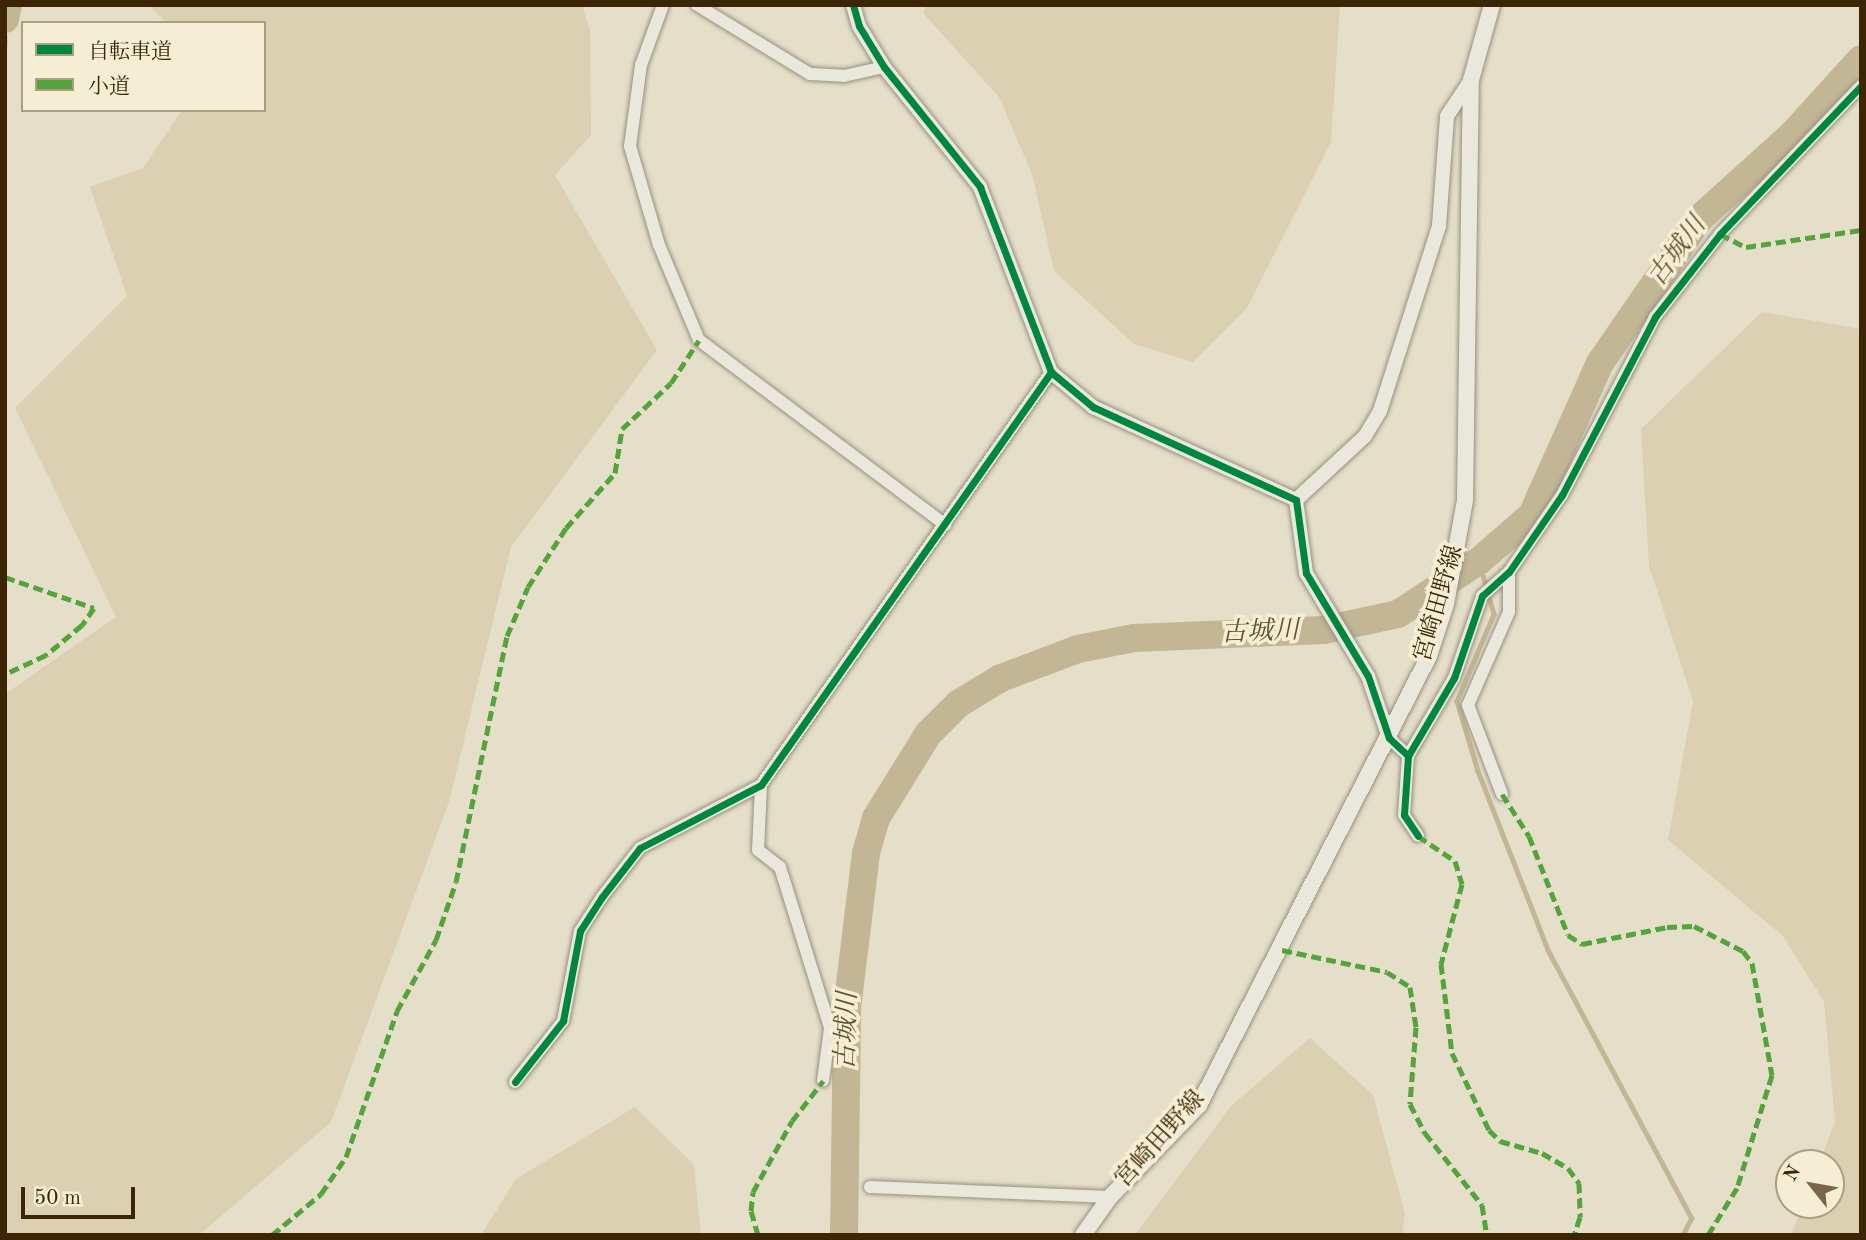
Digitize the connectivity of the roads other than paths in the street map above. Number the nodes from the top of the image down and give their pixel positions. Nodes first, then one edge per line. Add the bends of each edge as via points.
1 (663, 5) edge
2 (697, 5) edge
3 (853, 5) edge
4 (1492, 5) edge
5 (884, 67) junction
6 (1471, 80) junction
7 (1861, 86) edge
8 (1051, 372) junction
9 (1296, 500) junction
10 (944, 525) junction
11 (1509, 572) junction
12 (1389, 738) junction
13 (1408, 756) junction
14 (761, 785) junction
15 (1502, 794) dead end
16 (1418, 836) dead end
17 (823, 1081) dead end
18 (515, 1082) dead end
19 (870, 1187) dead end
20 (1110, 1197) junction
21 (1083, 1235) edge

1 - 10 street via 641,65 631,146 659,244 699,340
2 - 5 street via 810,74 845,76
3 - 5 street via 859,26
4 - 6 main road, 宮崎田野線
5 - 8 street via 980,187
6 - 9 street via 1447,116 1439,226 1380,411 1365,436
6 - 12 main road, 宮崎田野線 via 1465,500 1446,604 1429,656
7 - 11 street via 1720,234 1655,317 1562,495
8 - 9 street via 1093,407
8 - 10 street
9 - 12 street via 1306,573 1353,648
10 - 14 street
11 - 13 street via 1482,596 1454,678
11 - 15 street via 1509,612 1468,705
12 - 13 street
12 - 20 main road, 宮崎田野線 via 1199,1105
13 - 16 street via 1404,815
14 - 17 street via 758,850 780,867 830,1028
14 - 18 street via 640,848 580,932 563,1021
19 - 20 street
20 - 21 main road, 宮崎田野線

